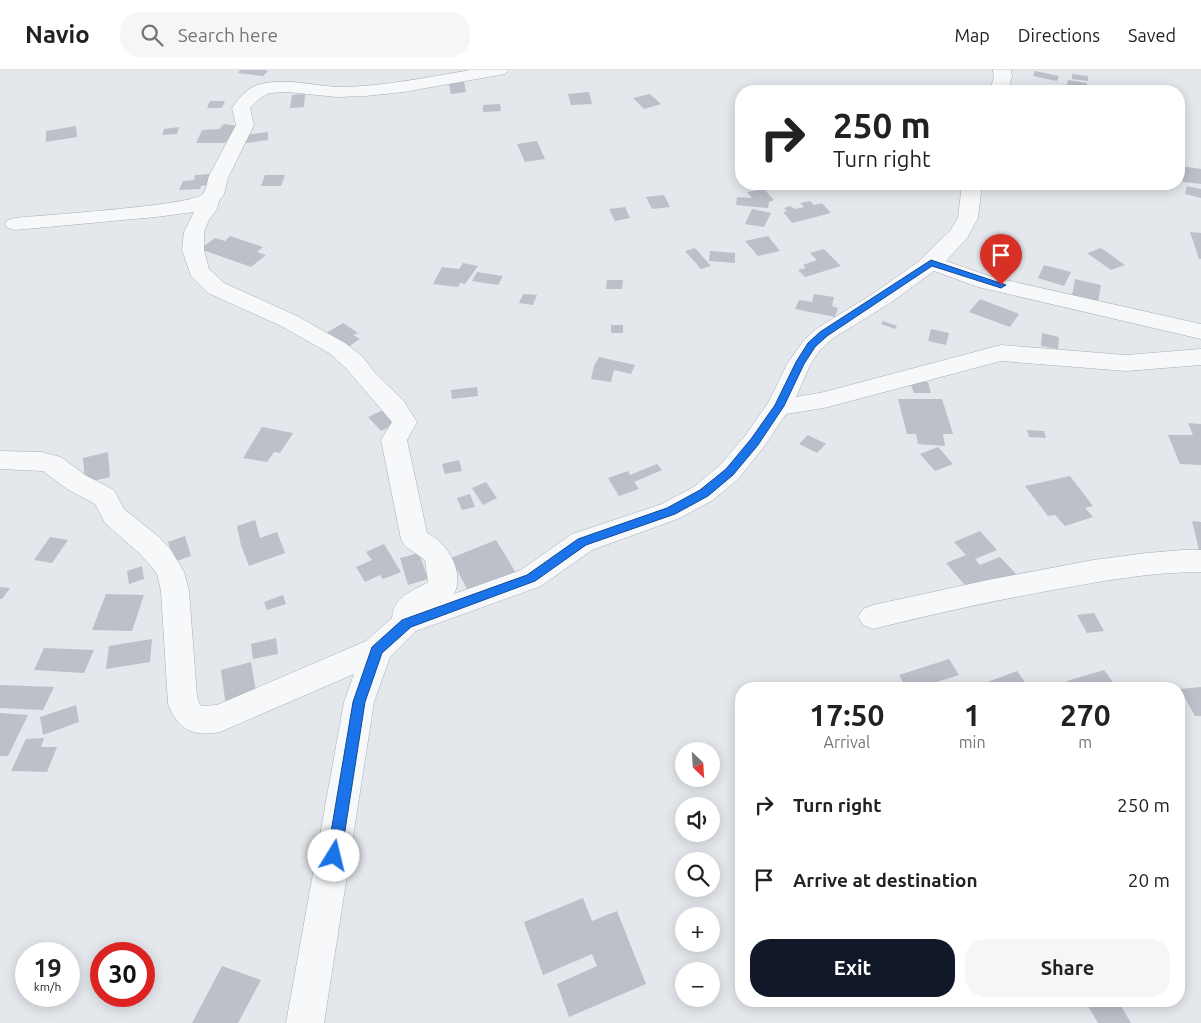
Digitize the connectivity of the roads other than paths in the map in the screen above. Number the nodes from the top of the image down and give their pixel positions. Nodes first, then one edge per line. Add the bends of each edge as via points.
1 (499, 70) edge
2 (1002, 70) edge
3 (1001, 85) edge
4 (971, 190) edge
5 (209, 199) junction
6 (15, 224) dead end
7 (931, 262) junction
8 (1201, 332) edge
9 (1201, 357) edge
10 (779, 406) junction
11 (0, 460) edge
12 (1201, 561) edge
13 (873, 617) dead end
14 (406, 623) junction
15 (377, 650) junction
16 (305, 1023) edge

1 - 5 street via 364,91 326,92 287,87 259,90 241,108 245,126
2 - 3 street
4 - 7 street via 968,217 962,231
5 - 6 street via 156,211
5 - 14 street via 194,232 193,250 199,271 216,288 289,320 337,348 354,362 405,422 394,440 415,539 432,546 441,563 443,587 407,609
7 - 8 street via 986,282
7 - 10 street via 812,345
9 - 10 street via 1126,363 1001,353 824,400
10 - 14 street via 729,472 704,493 671,511 582,542 531,578
11 - 15 street via 52,464 105,497 114,516 161,558 170,572 175,591 182,696 184,708 192,717 205,722 220,718
12 - 13 street via 1078,574
14 - 15 street
15 - 16 street via 359,702

